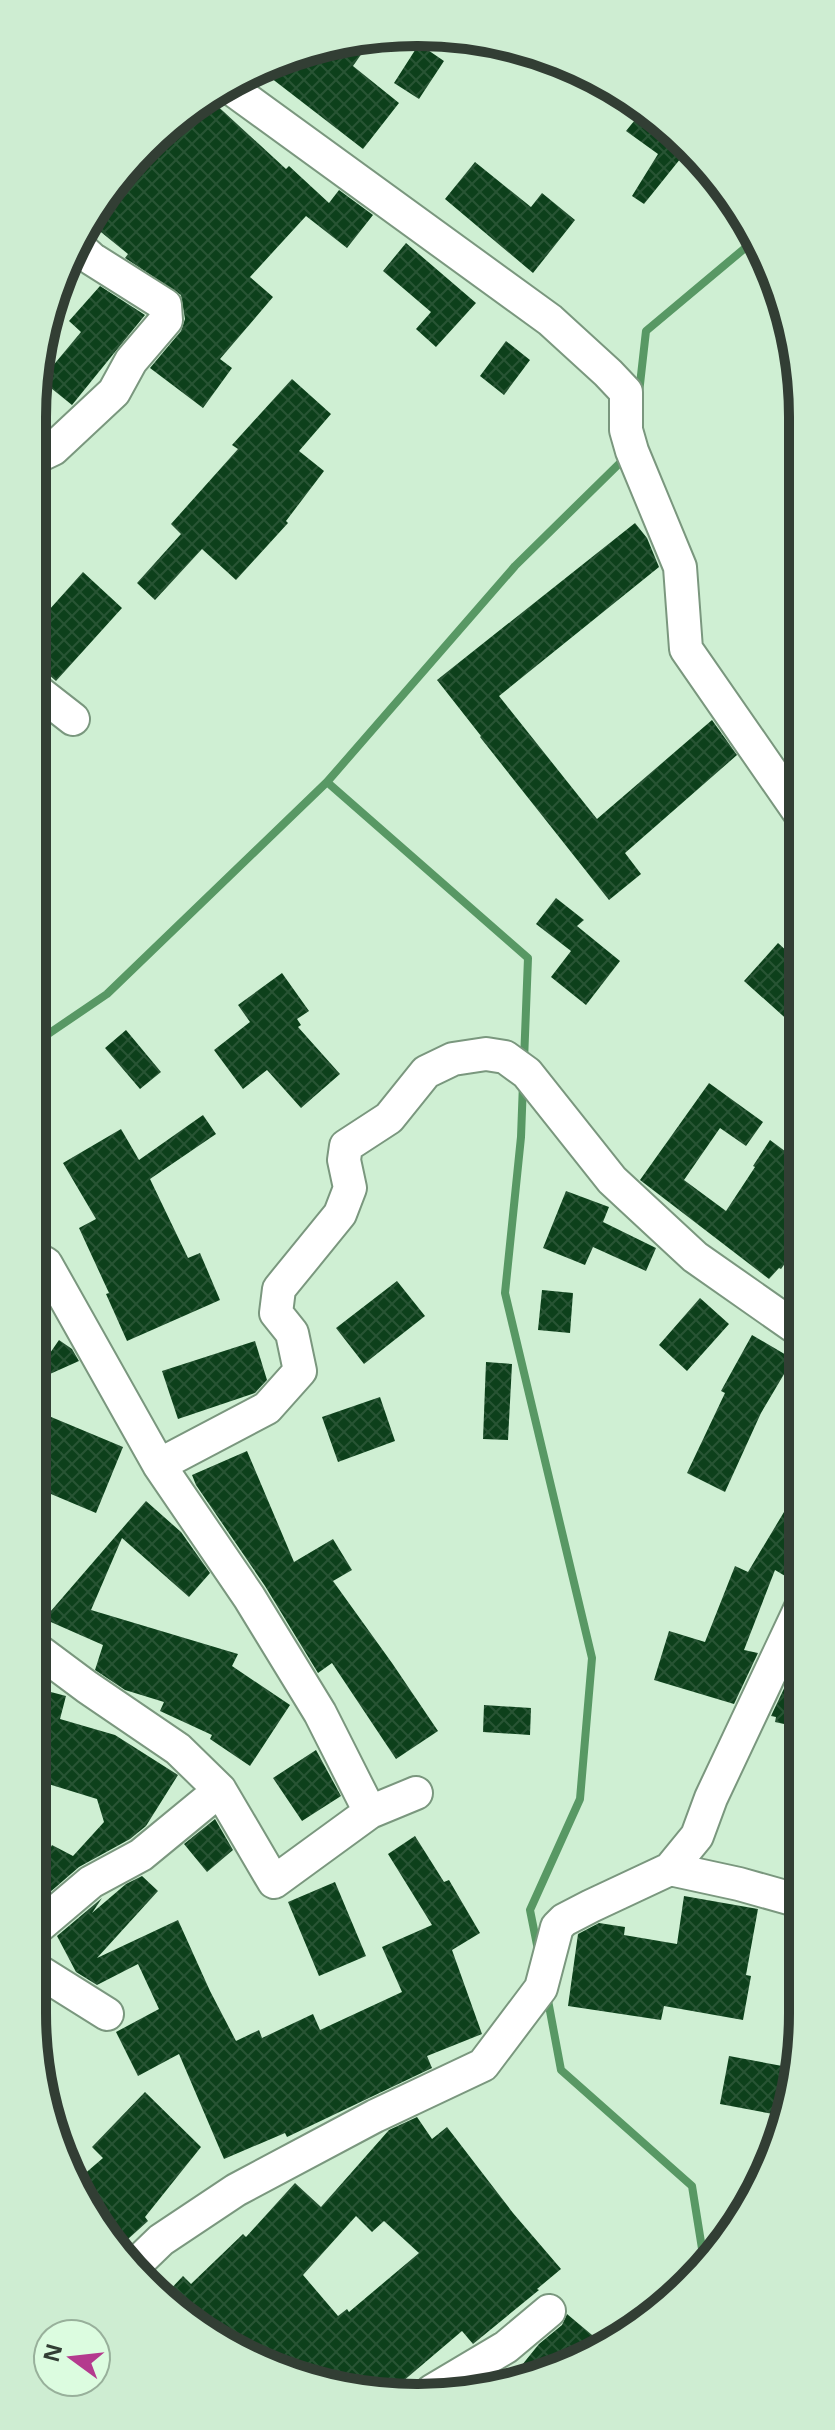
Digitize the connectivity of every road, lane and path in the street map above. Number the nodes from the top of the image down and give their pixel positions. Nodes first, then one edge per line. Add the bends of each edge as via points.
1 (237, 93) edge
2 (84, 252) edge
3 (46, 452) edge
4 (46, 698) edge
5 (73, 719) dead end
6 (789, 798) edge
7 (46, 1264) edge
8 (789, 1323) edge
9 (159, 1465) junction
10 (789, 1633) edge
11 (46, 1656) edge
12 (220, 1790) junction
13 (416, 1793) dead end
14 (370, 1812) junction
15 (697, 1836) junction
16 (670, 1869) junction
17 (739, 1884) junction
18 (789, 1898) edge
19 (46, 1920) edge
20 (46, 1976) edge
21 (107, 2014) dead end
22 (141, 2260) edge
23 (549, 2311) dead end
24 (446, 2383) edge

1 - 6 street via 550,320 617,382 632,451 680,567 686,649
2 - 3 street via 165,305 166,320 131,361 114,392
4 - 5 street
7 - 9 street
8 - 9 street via 695,1257 612,1180 527,1073 505,1057 453,1059 426,1072 389,1118 346,1146 350,1188 340,1214 279,1289 276,1313 292,1333 300,1371 267,1408
9 - 14 street via 320,1713
10 - 15 street
11 - 12 street via 178,1749
12 - 14 street via 274,1882
12 - 19 street via 141,1855 91,1882
13 - 14 street
15 - 16 street
15 - 17 street
16 - 17 street
16 - 22 street via 557,1927 541,1988 483,2065 236,2190
17 - 18 street
20 - 21 street
23 - 24 street via 506,2347

